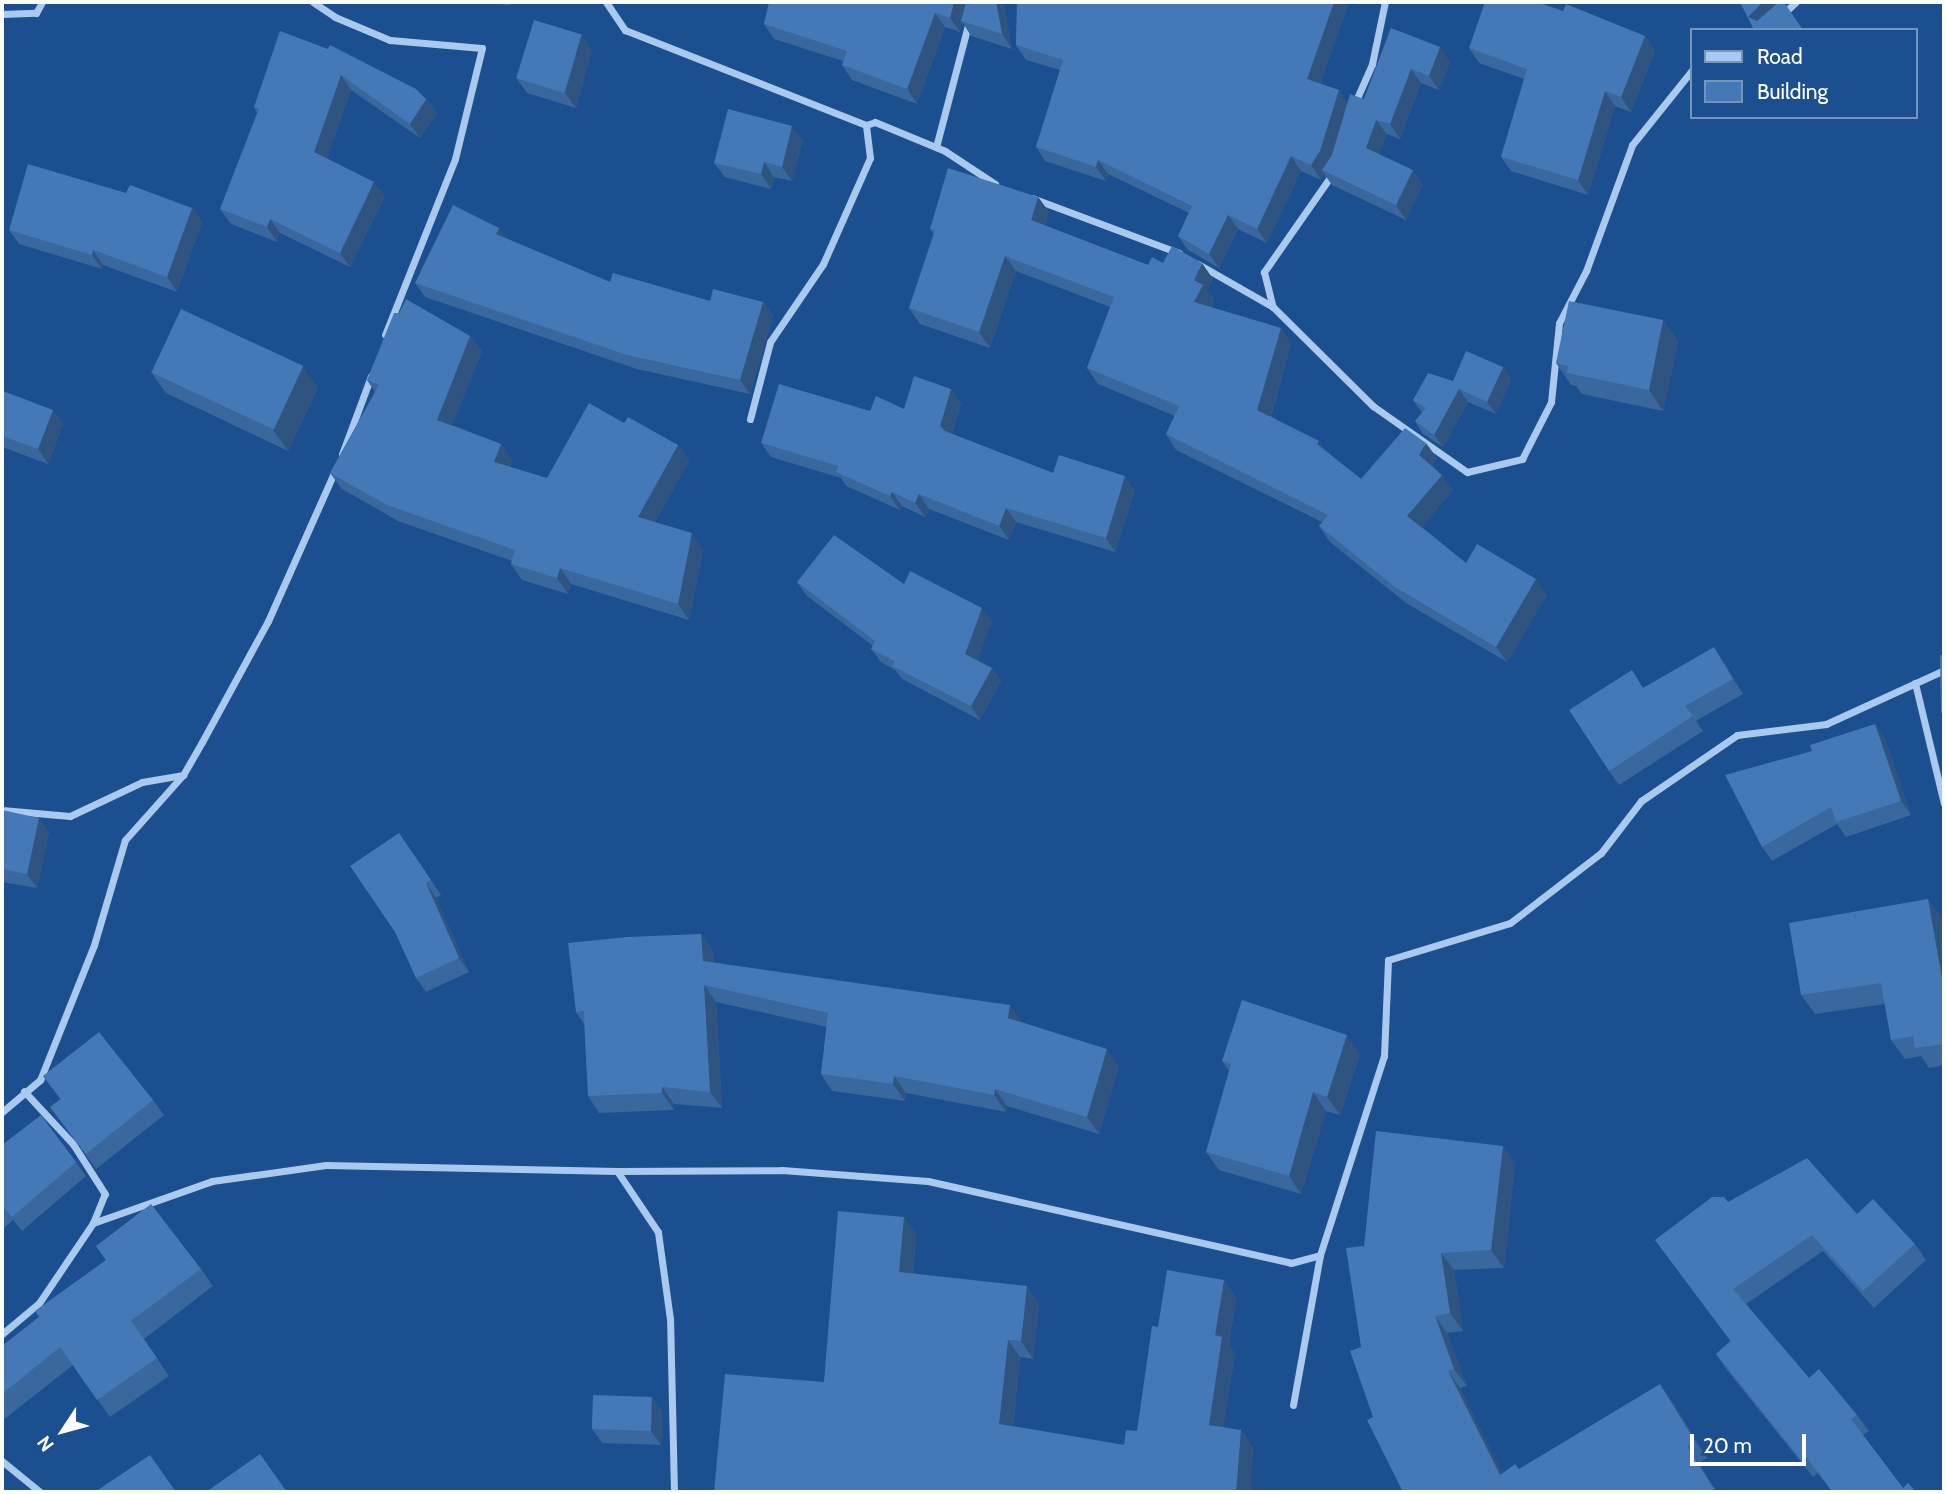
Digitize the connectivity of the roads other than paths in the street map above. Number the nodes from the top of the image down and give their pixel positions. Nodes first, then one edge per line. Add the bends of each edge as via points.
1 (42, 2) edge
2 (313, 2) edge
3 (606, 2) edge
4 (974, 2) edge
5 (1385, 2) edge
6 (1796, 2) edge
7 (2, 14) edge
8 (1772, 23) edge
9 (1690, 72) edge
10 (1349, 119) edge
11 (866, 125) junction
12 (936, 147) junction
13 (1336, 168) edge
14 (1004, 188) edge
15 (1017, 192) edge
16 (1273, 307) junction
17 (381, 346) edge
18 (377, 360) edge
19 (750, 419) dead end
20 (1944, 670) edge
21 (1915, 683) junction
22 (183, 775) junction
23 (1944, 804) edge
24 (2, 810) edge
25 (24, 1091) junction
26 (2, 1112) edge
27 (617, 1171) junction
28 (93, 1223) junction
29 (1320, 1255) junction
30 (2, 1334) edge
31 (1293, 1405) dead end
32 (2, 1461) edge
33 (40, 1492) edge
34 (674, 1492) edge

1 - 7 street via 36,13
2 - 17 street via 335,17 390,40 482,48 455,159
3 - 11 street via 625,30
4 - 12 street
5 - 10 street via 1372,64
6 - 8 street
9 - 16 street via 1632,145 1586,271 1559,323 1551,402 1522,459 1467,472 1373,405
11 - 12 street via 875,122
11 - 19 street via 870,158 822,264 769,342
12 - 14 street
13 - 16 street via 1264,272
15 - 16 street via 1177,251
18 - 22 street via 344,452 268,621
20 - 21 street
21 - 23 street
21 - 29 street via 1826,724 1737,735 1641,801 1601,853 1510,923 1388,960 1384,1056
22 - 24 street via 142,782 70,816
22 - 25 street via 125,840 89,957 40,1080
25 - 26 street
25 - 28 street via 73,1144 105,1194
27 - 28 street via 326,1165 212,1181
27 - 29 street via 782,1170 928,1181 1292,1263
27 - 34 street via 658,1232 670,1319
28 - 30 street via 39,1303
29 - 31 street
32 - 33 street

